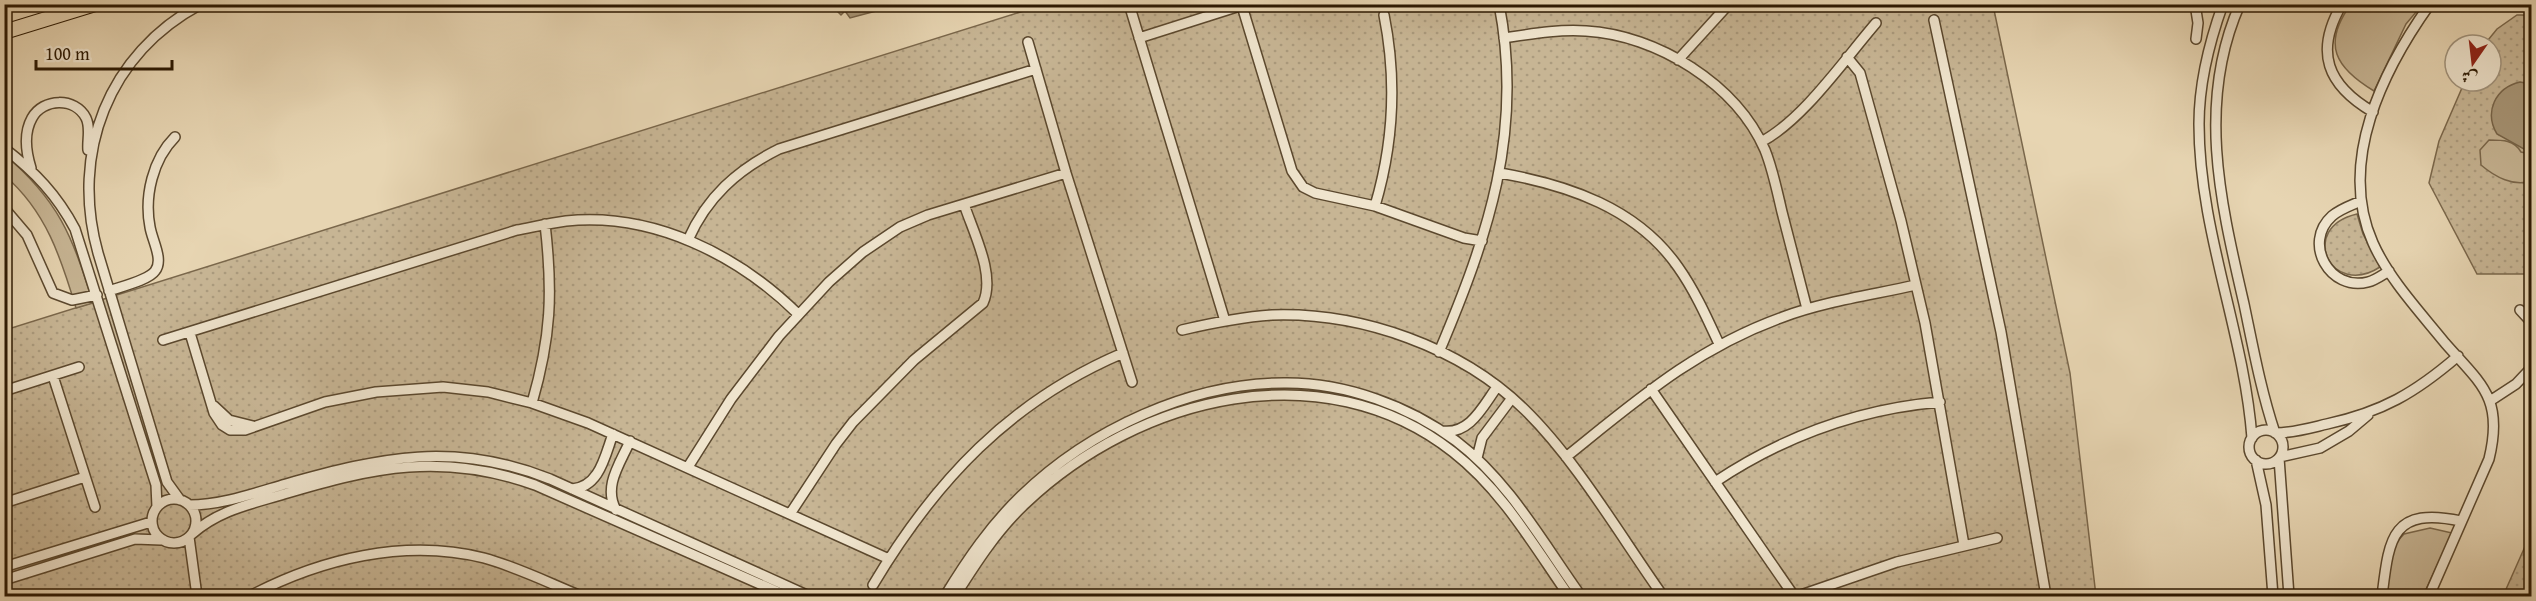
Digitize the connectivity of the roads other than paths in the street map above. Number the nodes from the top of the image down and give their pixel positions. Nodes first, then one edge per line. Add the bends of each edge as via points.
1 (95, 4) edge
2 (201, 4) edge
3 (1129, 4) edge
4 (1499, 4) edge
5 (1729, 4) edge
6 (2195, 4) edge
7 (2223, 4) edge
8 (2240, 4) edge
9 (2342, 4) edge
10 (2430, 4) edge
11 (1244, 5) edge
12 (1384, 15) dead end
13 (1934, 20) dead end
14 (1876, 23) dead end
15 (4, 32) edge
16 (1139, 38) junction
17 (1504, 38) junction
18 (2196, 39) dead end
19 (1028, 42) dead end
20 (1847, 57) junction
21 (1678, 60) junction
22 (1036, 69) junction
23 (2373, 112) junction
24 (175, 137) dead end
25 (1761, 142) junction
26 (4, 148) edge
27 (89, 162) junction
28 (31, 168) junction
29 (1066, 173) junction
30 (1500, 173) junction
31 (2361, 201) junction
32 (964, 204) junction
33 (1375, 206) junction
34 (4, 208) edge
35 (544, 224) junction
36 (688, 240) junction
37 (1482, 241) junction
38 (2389, 271) junction
39 (1916, 285) junction
40 (109, 291) junction
41 (97, 295) junction
42 (1807, 309) junction
43 (2520, 310) dead end
44 (798, 314) junction
45 (1225, 321) junction
46 (2532, 323) edge
47 (1182, 330) dead end
48 (190, 333) junction
49 (163, 340) dead end
50 (1719, 344) junction
51 (1439, 352) junction
52 (1123, 353) junction
53 (2457, 356) junction
54 (80, 367) dead end
55 (2532, 367) edge
56 (53, 376) junction
57 (1132, 382) dead end
58 (1497, 387) junction
59 (1651, 389) junction
60 (4, 390) edge
61 (1512, 398) junction
62 (2490, 400) junction
63 (1940, 402) junction
64 (532, 403) junction
65 (1480, 411) junction
66 (2370, 414) junction
67 (1493, 421) junction
68 (2319, 426) junction
69 (1440, 430) junction
70 (2276, 433) junction
71 (613, 434) junction
72 (2252, 438) junction
73 (630, 441) junction
74 (2326, 444) junction
75 (1566, 457) junction
76 (2280, 457) junction
77 (1477, 458) junction
78 (2256, 460) junction
79 (688, 467) junction
80 (85, 477) junction
81 (1715, 482) junction
82 (570, 489) junction
83 (4, 503) edge
84 (184, 503) junction
85 (95, 507) dead end
86 (157, 507) junction
87 (616, 510) junction
88 (790, 514) junction
89 (2461, 521) junction
90 (152, 522) junction
91 (191, 535) junction
92 (1997, 538) dead end
93 (161, 540) junction
94 (1964, 545) junction
95 (889, 559) junction
96 (4, 567) edge
97 (4, 580) edge
98 (873, 585) dead end
99 (197, 597) edge
100 (250, 597) edge
101 (581, 597) edge
102 (787, 597) edge
103 (809, 597) edge
104 (945, 597) edge
105 (955, 597) edge
106 (1569, 597) edge
107 (1581, 597) edge
108 (1663, 597) edge
109 (1796, 597) edge
110 (2046, 597) edge
111 (2273, 597) edge
112 (2289, 597) edge
113 (2382, 597) edge
114 (2429, 597) edge

1 - 15 highway
2 - 27 street via 153,39 120,79 99,122
3 - 16 street
4 - 17 street
5 - 21 street
6 - 18 street
7 - 72 street via 2206,61 2199,142 2206,203 2245,379
8 - 70 street via 2218,80 2214,113 2216,161 2224,217
9 - 23 street via 2328,34 2330,67 2339,87
10 - 23 street via 2399,52
11 - 16 street
11 - 33 street via 1295,177 1315,193
12 - 33 street via 1392,57 1393,111
13 - 110 street via 2001,332
14 - 20 street
16 - 45 street
17 - 21 street via 1556,31 1599,32 1631,40
17 - 30 street via 1507,104
19 - 22 street
20 - 25 street via 1789,123
20 - 39 street via 1860,73
21 - 25 street via 1731,101
22 - 29 street
22 - 36 street via 778,149 727,182 701,213
23 - 31 street via 2362,156
24 - 40 street via 157,163 149,194 150,227 159,259 157,269 150,276
25 - 42 street
26 - 28 street
27 - 28 street via 85,116 71,104 58,103 39,109 28,125 26,145
27 - 40 street via 90,220
28 - 41 street via 60,201 75,229
29 - 32 street
29 - 52 street
30 - 37 street
30 - 50 street via 1569,190 1604,204 1635,223 1678,267
31 - 38 street via 2369,232
31 - 38 street via 2325,224 2319,243 2324,262 2337,277 2357,283
32 - 44 street via 888,234 863,252
32 - 88 street via 989,283 983,303 914,360 853,422
33 - 37 street
34 - 41 street via 27,235 53,293 72,300
35 - 36 street via 598,220 627,223
35 - 48 street
35 - 64 street via 550,271 549,334
36 - 44 street via 739,266
37 - 51 street
38 - 53 street
39 - 42 street
39 - 63 street
40 - 84 street via 167,482
41 - 86 street via 156,485
42 - 50 street
43 - 46 street
44 - 79 street via 731,399
45 - 47 street
45 - 51 street via 1270,315 1324,318 1377,328
48 - 49 street
48 - 64 street via 213,405 229,420 253,426 325,402 400,389 464,389
50 - 59 street
51 - 58 street
52 - 57 street
52 - 95 street via 1048,391 1009,420 950,475
53 - 62 street via 2473,372
53 - 66 street via 2416,388
54 - 56 street
55 - 62 street via 2516,384
56 - 60 street
56 - 80 street
58 - 61 street
58 - 65 street
59 - 75 street
59 - 81 street
61 - 67 street
61 - 75 street
62 - 89 street via 2492,447
63 - 81 street via 1875,411 1812,430 1772,448
63 - 94 street
64 - 71 street
65 - 67 street
65 - 69 street via 1462,429
66 - 68 street
66 - 74 street
67 - 77 street via 1482,438
68 - 70 street
68 - 74 street
69 - 77 street
69 - 104 street via 1375,399 1305,383 1246,386 1168,406 1090,443 1039,479 986,534
70 - 72 street via 2265,430
70 - 76 street via 2283,442
71 - 73 street
71 - 82 street via 595,477 587,485
72 - 78 street via 2249,447
73 - 79 street
73 - 87 street via 611,486 610,497
74 - 76 street
75 - 108 street
76 - 78 street via 2268,464
76 - 112 street
77 - 107 street via 1502,486
78 - 111 street via 2266,505
79 - 88 street
80 - 83 street
80 - 85 street
81 - 109 street
82 - 84 street via 492,461 426,456 356,465 214,504
82 - 87 street
84 - 86 street via 170,500
84 - 91 street via 196,519
86 - 90 street
87 - 103 street
88 - 95 street
89 - 113 street via 2425,517 2399,530 2388,550
89 - 114 street
90 - 93 street
90 - 96 street
91 - 93 street via 176,543
91 - 99 street
91 - 102 street via 231,509 328,481 399,466 453,466 503,474 535,485
92 - 94 street
93 - 97 street via 142,538 118,544
94 - 109 street via 1897,562
95 - 98 street
100 - 101 street via 292,576 336,562 374,554 432,551 468,554 500,563
105 - 106 street via 1013,516 1055,478 1092,453 1180,412 1283,393 1329,397 1372,408 1404,421 1452,451 1493,489

